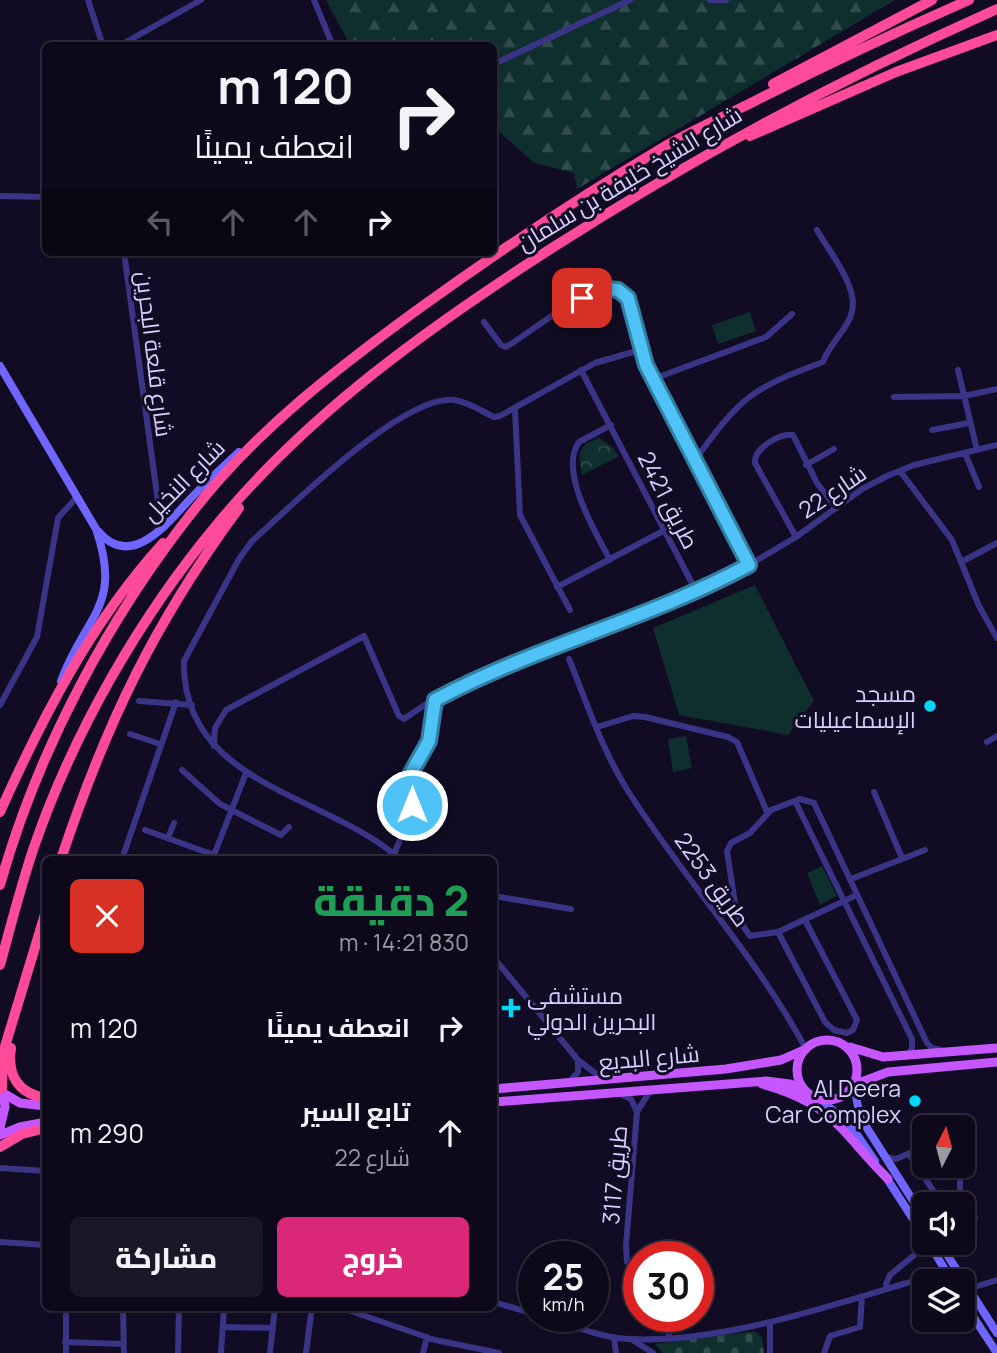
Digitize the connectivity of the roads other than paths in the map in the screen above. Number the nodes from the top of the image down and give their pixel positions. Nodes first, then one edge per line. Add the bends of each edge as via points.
1 (88, 0) edge
2 (201, 0) edge
3 (314, 0) edge
4 (630, 0) edge
5 (710, 0) edge
6 (726, 0) edge
7 (932, 0) edge
8 (970, 0) edge
9 (997, 9) edge
10 (997, 35) edge
11 (102, 42) edge
12 (126, 42) edge
13 (331, 42) edge
14 (497, 63) edge
15 (664, 146) junction
16 (692, 160) junction
17 (0, 196) edge
18 (42, 197) edge
19 (817, 230) dead end
20 (497, 255) edge
21 (125, 256) edge
22 (495, 256) edge
23 (792, 314) dead end
24 (484, 321) dead end
25 (640, 350) junction
26 (0, 366) edge
27 (582, 370) junction
28 (958, 370) dead end
29 (653, 379) junction
30 (997, 389) edge
31 (964, 396) junction
32 (894, 397) dead end
33 (515, 410) junction
34 (969, 423) junction
35 (611, 425) junction
36 (932, 430) dead end
37 (260, 439) junction
38 (997, 445) edge
39 (834, 449) dead end
40 (976, 450) junction
41 (965, 453) junction
42 (695, 460) junction
43 (806, 465) junction
44 (269, 468) junction
45 (900, 471) junction
46 (979, 487) dead end
47 (77, 497) junction
48 (158, 502) dead end
49 (198, 505) junction
50 (836, 508) junction
51 (96, 529) junction
52 (665, 530) junction
53 (796, 537) junction
54 (997, 543) edge
55 (610, 560) junction
56 (963, 561) junction
57 (749, 565) junction
58 (558, 587) junction
59 (696, 591) junction
60 (570, 610) dead end
61 (997, 638) edge
62 (569, 659) dead end
63 (57, 697) junction
64 (435, 700) junction
65 (139, 701) dead end
66 (176, 702) junction
67 (0, 705) edge
68 (192, 705) junction
69 (597, 727) junction
70 (130, 734) dead end
71 (997, 736) edge
72 (988, 742) dead end
73 (160, 744) junction
74 (214, 746) junction
75 (182, 770) dead end
76 (246, 773) junction
77 (874, 792) dead end
78 (795, 801) junction
79 (231, 811) junction
80 (0, 812) edge
81 (768, 812) junction
82 (174, 823) dead end
83 (289, 827) dead end
84 (145, 830) dead end
85 (168, 838) junction
86 (925, 850) dead end
87 (62, 856) edge
88 (123, 856) edge
89 (394, 856) edge
90 (398, 856) edge
91 (902, 858) junction
92 (850, 879) junction
93 (0, 885) edge
94 (857, 895) junction
95 (497, 897) edge
96 (842, 901) junction
97 (571, 909) dead end
98 (805, 920) junction
99 (42, 924) edge
100 (778, 932) junction
101 (745, 933) junction
102 (736, 940) junction
103 (497, 962) edge
104 (0, 965) edge
105 (18, 1003) junction
106 (845, 1045) junction
107 (997, 1048) edge
108 (806, 1049) junction
109 (959, 1051) junction
110 (907, 1056) junction
111 (578, 1060) junction
112 (997, 1062) edge
113 (605, 1080) junction
114 (750, 1082) junction
115 (568, 1084) junction
116 (855, 1085) junction
117 (2, 1089) edge
118 (497, 1089) edge
119 (653, 1089) junction
120 (802, 1089) junction
121 (612, 1093) junction
122 (42, 1097) edge
123 (816, 1097) junction
124 (497, 1102) edge
125 (42, 1106) edge
126 (637, 1112) junction
127 (42, 1123) edge
128 (0, 1128) edge
129 (42, 1129) edge
130 (0, 1135) edge
131 (0, 1147) edge
132 (912, 1153) edge
133 (909, 1154) junction
134 (885, 1157) junction
135 (896, 1159) junction
136 (0, 1168) edge
137 (892, 1168) junction
138 (42, 1171) edge
139 (888, 1180) junction
140 (934, 1192) edge
141 (912, 1199) edge
142 (912, 1217) edge
143 (0, 1241) edge
144 (626, 1241) edge
145 (42, 1245) edge
146 (914, 1255) edge
147 (936, 1255) edge
148 (938, 1259) junction
149 (937, 1269) edge
150 (944, 1269) edge
151 (997, 1280) edge
152 (912, 1281) edge
153 (975, 1287) edge
154 (888, 1288) junction
155 (862, 1296) junction
156 (975, 1300) edge
157 (497, 1303) edge
158 (518, 1309) edge
159 (66, 1311) edge
160 (123, 1311) edge
161 (179, 1311) edge
162 (224, 1311) edge
163 (275, 1311) edge
164 (311, 1311) edge
165 (351, 1311) edge
166 (997, 1316) edge
167 (988, 1319) junction
168 (975, 1320) edge
169 (771, 1322) junction
170 (223, 1327) junction
171 (273, 1328) junction
172 (597, 1332) edge
173 (669, 1332) edge
174 (997, 1333) edge
175 (669, 1336) junction
176 (427, 1337) junction
177 (614, 1337) junction
178 (631, 1339) junction
179 (65, 1342) junction
180 (124, 1344) junction
181 (66, 1353) edge
182 (124, 1353) edge
183 (178, 1353) edge
184 (221, 1353) edge
185 (270, 1353) edge
186 (306, 1353) edge
187 (423, 1353) edge
188 (499, 1353) edge
189 (616, 1353) edge
190 (653, 1353) edge
191 (770, 1353) edge
192 (824, 1353) edge
193 (997, 1353) edge

1 - 11 street
2 - 12 street
3 - 13 street
4 - 14 street
5 - 6 street
7 - 15 highway
8 - 15 highway, شارع الشيخ خليفة بن سلمان
9 - 16 highway, شارع الشيخ خليفة بن سلمان via 803,100
10 - 16 highway via 895,72
15 - 20 highway, شارع الشيخ خليفة بن سلمان
16 - 44 highway, شارع الشيخ خليفة بن سلمان via 457,310 344,398
17 - 18 street
19 - 42 street via 848,284 851,316 831,342 823,362 754,391 727,416
21 - 48 street, شارع قلعة البحرين
22 - 37 highway, شارع الشيخ خليفة بن سلمان via 329,376
23 - 29 street via 766,337
24 - 25 street via 506,346 587,295 614,290 630,301
25 - 27 street
25 - 29 street
26 - 47 street
27 - 33 street
27 - 35 street, طريق 2421
28 - 31 street
29 - 42 street
30 - 31 street
31 - 32 street
31 - 34 street
33 - 58 street via 520,516
33 - 68 street via 494,417 454,400 410,413 382,429 253,541 184,661
34 - 36 street
34 - 40 street
35 - 52 street, طريق 2421
35 - 55 street via 579,442 574,457 580,500
37 - 49 highway, شارع الشيخ خليفة بن سلمان
37 - 51 street, شارع النخيل via 239,452 144,543 117,544
38 - 40 street, شارع 22
39 - 43 street
40 - 41 street, شارع 22
41 - 45 street, شارع 22
41 - 46 street
42 - 57 street
43 - 50 street
43 - 53 street via 790,434 760,448 754,458
44 - 87 highway via 209,549 137,667 111,722
44 - 104 highway, شارع الشيخ خليفة بن سلمان via 200,545 104,694 35,845
45 - 50 street, شارع 22
45 - 56 street
47 - 51 street
47 - 67 street via 58,518 37,637
49 - 63 highway via 138,570
49 - 93 highway, شارع الشيخ خليفة بن سلمان via 151,569 67,714 31,793
50 - 53 street, شارع 22
51 - 63 street via 107,568 104,598 65,671
52 - 55 street
52 - 59 street, طريق 2421
53 - 57 street, شارع 22
54 - 56 street
55 - 58 street
56 - 61 street via 979,606
57 - 59 street, شارع 22
58 - 60 street
59 - 64 street, شارع 22 via 561,642
62 - 69 street, طريق 2253
63 - 80 highway
64 - 74 street, شارع 22 via 401,718 364,636 226,710 215,728
64 - 90 street via 429,741 411,773 411,814
65 - 66 street
66 - 68 street
66 - 73 street
68 - 74 street via 198,724
69 - 81 street via 633,716 728,737 742,750
69 - 102 street, طريق 2253 via 627,790
70 - 73 street
71 - 72 street
73 - 88 street
74 - 76 street
75 - 79 street
76 - 79 street
76 - 89 street via 363,832
77 - 91 street
78 - 81 street, طريق 2253
78 - 92 street via 805,798 814,803
78 - 96 street
79 - 83 street via 281,835
79 - 85 street via 215,855
81 - 101 street, طريق 2253 via 727,851 735,911
82 - 85 street
84 - 85 street
86 - 91 street
91 - 92 street
92 - 94 street
94 - 96 street, طريق 2253
94 - 109 street via 929,1046
95 - 97 street
96 - 98 street, طريق 2253
96 - 110 street via 912,1039
98 - 100 street, طريق 2253
98 - 100 street, طريق 2253 via 857,1020 847,1034 825,1022
99 - 105 highway
100 - 101 street, طريق 2253 via 755,937
101 - 102 street
102 - 108 street, طريق 2253
103 - 111 street
105 - 117 highway via 3,1053
105 - 122 highway via 11,1075 27,1093
106 - 108 main road via 821,1043
106 - 110 main road via 874,1055
106 - 116 main road via 859,1065
107 - 109 main road
108 - 113 main road, شارع البديع via 761,1064
108 - 120 main road via 795,1068
109 - 110 main road
111 - 113 street
111 - 115 street via 578,1072
112 - 116 main road via 888,1072
113 - 115 main road, شارع البديع
114 - 119 main road, شارع البديع
114 - 120 main road, شارع البديع via 780,1082
114 - 139 main road via 789,1092 825,1111
115 - 118 main road, شارع البديع
116 - 123 main road via 835,1098
116 - 134 street via 860,1117
117 - 125 main road via 20,1104
117 - 128 main road via 5,1107
119 - 121 main road, شارع البديع
119 - 126 street
120 - 123 main road
121 - 124 main road, شارع البديع
121 - 126 street, طريق 3117 via 631,1099
123 - 139 street via 849,1123
126 - 144 street, طريق 3117
127 - 130 main road
129 - 131 highway
132 - 133 street
133 - 135 street
133 - 140 street
134 - 135 street
134 - 137 street
135 - 137 street
136 - 138 street
137 - 141 street
139 - 142 street
143 - 145 street
146 - 154 street via 890,1275
147 - 148 street
148 - 149 street
148 - 150 street
151 - 153 street
152 - 154 street
154 - 155 street
155 - 169 street
155 - 192 street via 860,1327 830,1336
156 - 167 street
157 - 158 street
159 - 179 street
160 - 180 street
161 - 183 street
162 - 170 street
163 - 171 street
164 - 186 street
165 - 176 street
166 - 167 street
167 - 174 street
168 - 193 street
169 - 175 street
169 - 191 street
170 - 171 street
170 - 184 street
171 - 185 street
172 - 177 street
173 - 175 street
175 - 178 street
176 - 187 street
176 - 188 street
177 - 178 street
177 - 189 street
178 - 190 street
179 - 180 street
179 - 181 street
180 - 182 street

